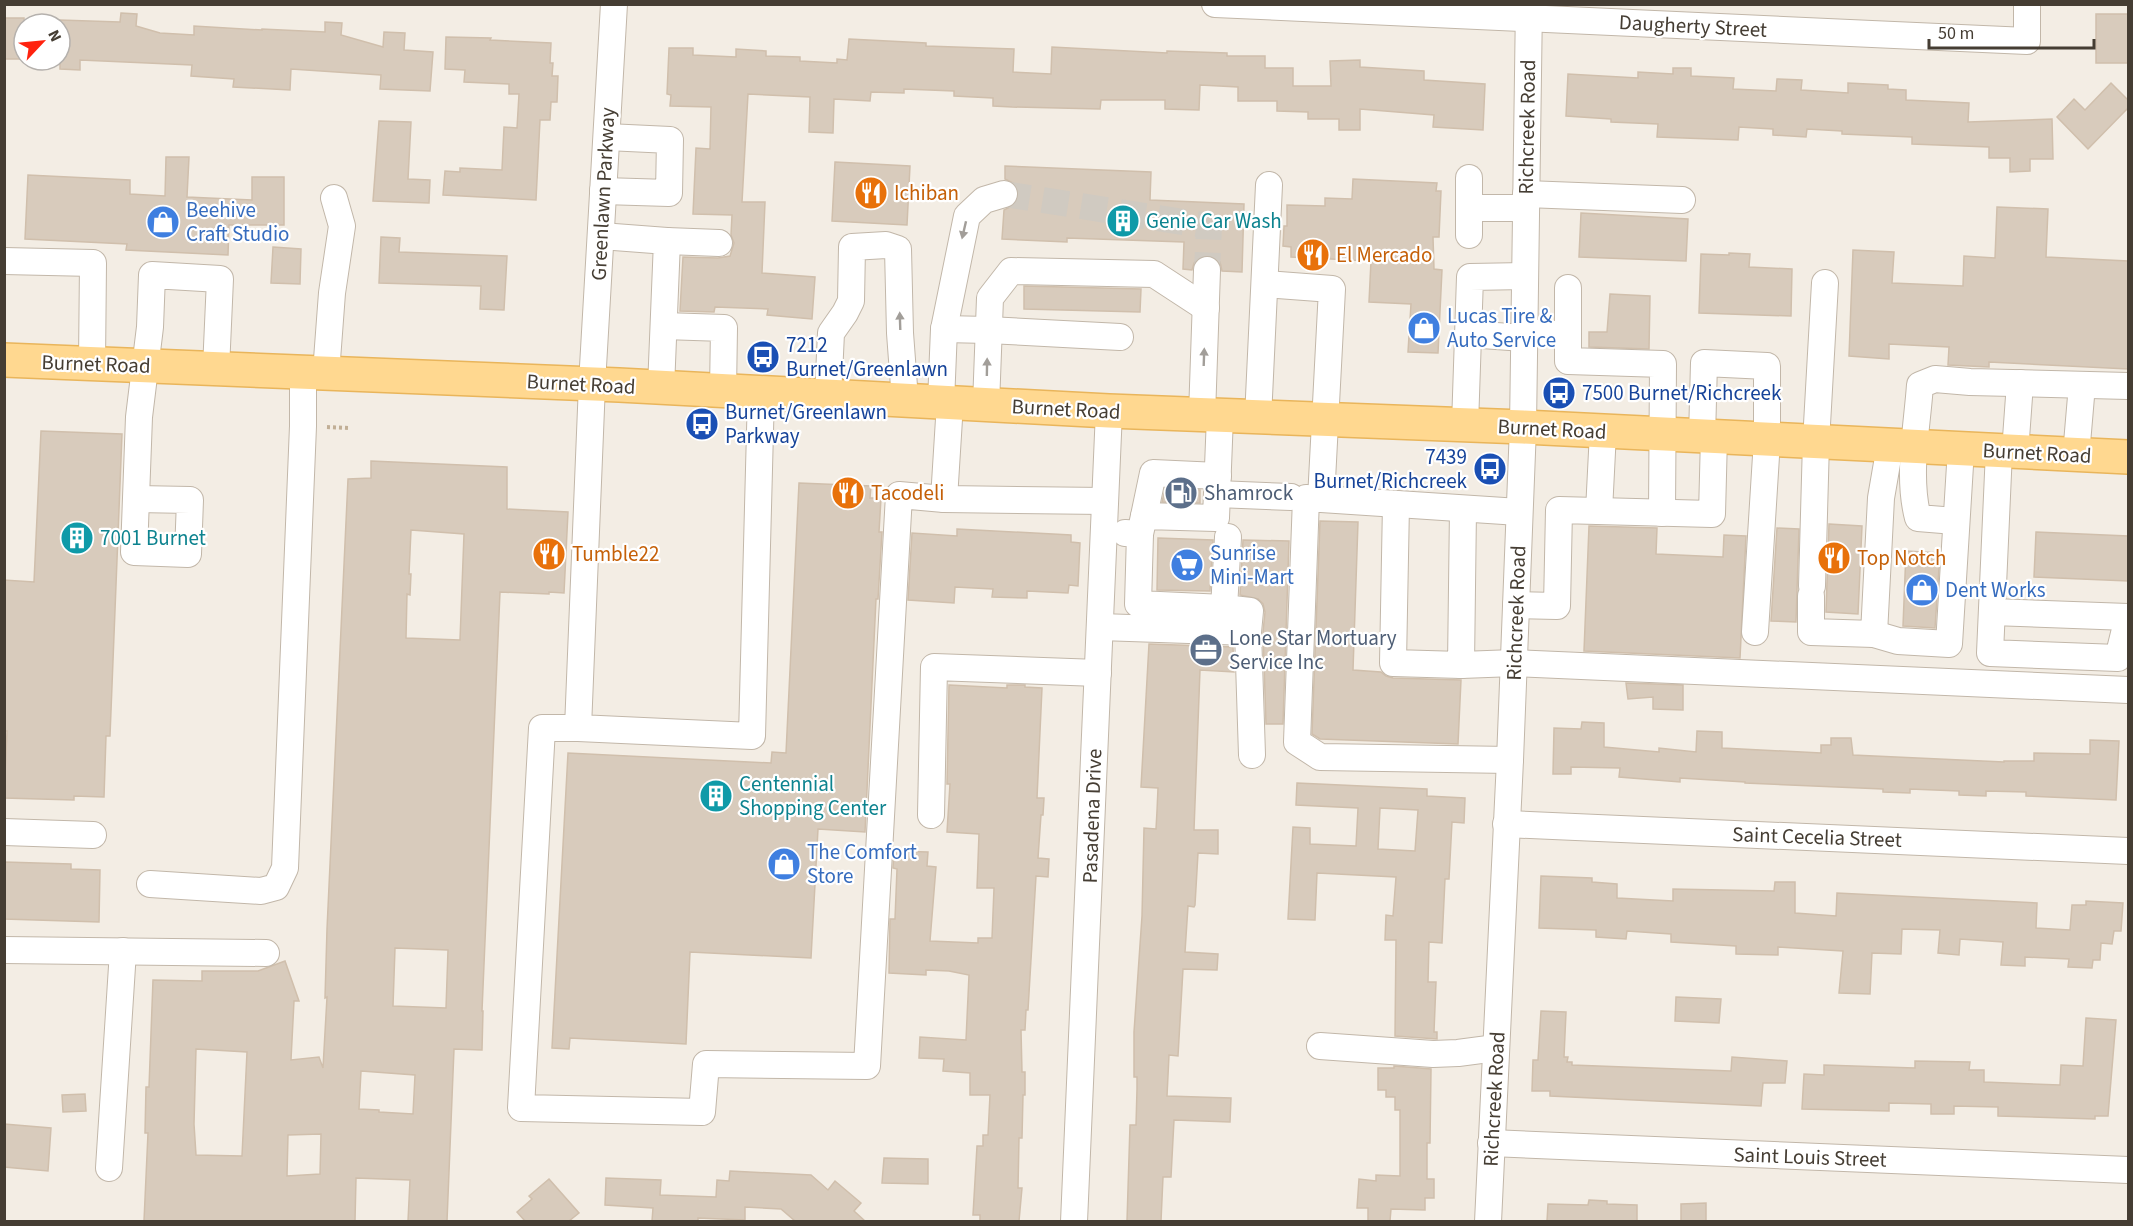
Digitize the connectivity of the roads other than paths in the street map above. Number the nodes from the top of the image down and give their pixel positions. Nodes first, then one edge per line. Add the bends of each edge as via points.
1 (614, 4) edge
2 (1215, 4) edge
3 (2027, 4) edge
4 (1225, 5) edge
5 (1529, 12) edge
6 (607, 137) junction
7 (1469, 178) dead end
8 (1269, 185) dead end
9 (603, 191) junction
10 (1004, 194) tunnel mouth
11 (334, 198) dead end
12 (1682, 200) dead end
13 (1526, 201) junction
14 (1469, 208) junction
15 (1469, 235) dead end
16 (601, 236) junction
17 (667, 241) junction
18 (718, 243) dead end
19 (4, 261) edge
20 (1207, 270) tunnel mouth
21 (1525, 276) junction
22 (1265, 284) junction
23 (1825, 284) dead end
24 (1568, 288) dead end
25 (1206, 308) junction
26 (664, 326) junction
27 (944, 330) junction
28 (988, 330) junction
29 (1468, 334) junction
30 (1524, 335) junction
31 (1568, 335) junction
32 (1120, 337) dead end
33 (4, 360) edge
34 (92, 363) junction
35 (144, 365) junction
36 (216, 369) junction
37 (314, 373) junction
38 (2020, 383) junction
39 (592, 384) junction
40 (2082, 384) junction
41 (2128, 386) edge
42 (661, 388) junction
43 (723, 391) junction
44 (761, 393) junction
45 (828, 396) junction
46 (905, 400) junction
47 (945, 403) junction
48 (986, 405) junction
49 (1109, 411) junction
50 (1211, 415) junction
51 (1258, 417) junction
52 (1325, 420) junction
53 (1465, 425) junction
54 (1523, 427) junction
55 (1603, 432) junction
56 (1661, 435) junction
57 (1708, 437) junction
58 (1767, 440) junction
59 (1816, 442) junction
60 (1902, 447) junction
61 (1961, 449) junction
62 (2007, 451) junction
63 (2076, 455) junction
64 (2128, 458) edge
65 (1217, 485) junction
66 (1291, 497) dead end
67 (137, 499) dead end
68 (944, 499) junction
69 (1321, 499) junction
70 (1105, 501) junction
71 (1396, 504) junction
72 (1463, 509) junction
73 (1599, 511) junction
74 (1519, 512) junction
75 (1662, 513) junction
76 (1955, 521) junction
77 (1142, 525) junction
78 (1104, 532) junction
79 (1228, 537) dead end
80 (1518, 541) junction
81 (1558, 542) junction
82 (1516, 605) junction
83 (1224, 608) junction
84 (1992, 612) junction
85 (2128, 617) edge
86 (1100, 627) junction
87 (1248, 632) junction
88 (1755, 632) dead end
89 (1874, 634) junction
90 (1514, 663) junction
91 (1461, 665) junction
92 (1098, 673) junction
93 (2128, 690) edge
94 (579, 728) junction
95 (1252, 755) dead end
96 (1510, 760) junction
97 (931, 815) dead end
98 (1506, 824) junction
99 (4, 832) edge
100 (93, 835) dead end
101 (2128, 850) edge
102 (150, 884) dead end
103 (4, 950) edge
104 (123, 951) junction
105 (266, 953) dead end
106 (1320, 1046) dead end
107 (1496, 1048) junction
108 (1491, 1143) junction
109 (109, 1168) dead end
110 (2128, 1170) edge
111 (1074, 1221) edge
112 (1488, 1221) edge

1 - 6 street, Greenlawn Parkway
2 - 4 street, Daugherty Street
3 - 5 street, Daugherty Street via 2026,41
4 - 5 street, Daugherty Street
5 - 13 street, Richcreek Road
6 - 9 street, Greenlawn Parkway
6 - 9 street via 670,140 669,193
7 - 14 street
8 - 22 street
9 - 16 street, Greenlawn Parkway
10 -> 27 street via 984,201 967,216
11 - 37 street via 342,226
12 - 13 street
13 - 14 street
13 - 21 street, Richcreek Road
14 - 15 street
16 - 17 street
16 - 39 street, Greenlawn Parkway
17 - 18 street
17 - 26 street
19 - 34 street via 93,263
20 - 25 street
21 - 29 street via 1470,277
21 - 30 street, Richcreek Road
22 - 51 street
22 - 52 street via 1332,289
23 - 59 street
24 - 31 street
25 - 28 street via 1154,274 1011,271 990,298
50 -> 25 street
26 - 42 street
26 - 43 street via 724,328
27 - 28 street
27 - 47 street
28 - 32 street
48 -> 28 street
29 - 30 street
29 - 53 street
30 - 31 street
30 - 54 street, Richcreek Road
31 - 56 street via 1568,361 1663,364
33 - 34 main road, Burnet Road
34 - 35 main road, Burnet Road
35 - 36 main road, Burnet Road
35 - 36 street via 152,275 220,279
35 - 67 street
36 - 37 main road, Burnet Road
37 - 39 main road, Burnet Road
37 - 102 street via 303,426 285,868 276,887 261,891
38 - 40 street
38 - 60 street via 1935,379 1920,385
38 - 62 street
39 - 42 main road, Burnet Road
39 - 94 street, Greenlawn Parkway
40 - 41 street
40 - 63 street
42 - 43 main road, Burnet Road
43 - 44 main road, Burnet Road
44 - 45 main road, Burnet Road
44 - 94 street via 752,736
45 - 46 main road, Burnet Road
46 -> 45 street via 898,249 886,245 852,247 850,301 831,333
46 - 47 main road, Burnet Road
47 - 48 main road, Burnet Road
47 - 68 street
48 - 49 main road, Burnet Road
49 - 50 main road, Burnet Road
49 - 70 street, Pasadena Drive
50 - 51 main road, Burnet Road
50 - 65 street
51 - 52 main road, Burnet Road
52 - 53 main road, Burnet Road
52 - 69 street
53 - 54 main road, Burnet Road
54 - 55 main road, Burnet Road
54 - 74 street, Richcreek Road
55 - 56 main road, Burnet Road
55 - 73 street
56 - 57 main road, Burnet Road
56 - 75 street
57 - 58 main road, Burnet Road
57 - 58 street via 1704,363 1767,366
57 - 75 street via 1712,514
58 - 59 main road, Burnet Road
58 - 88 street
59 - 60 main road, Burnet Road
59 - 89 street via 1811,632
60 - 61 main road, Burnet Road
60 - 76 street via 1918,518
60 - 89 street via 1881,498
61 - 62 main road, Burnet Road
61 - 76 street
62 - 63 main road, Burnet Road
62 - 84 street
63 - 64 main road, Burnet Road
65 - 66 street
65 - 77 street via 1216,518
65 - 77 street via 1153,473
68 - 70 street
68 - 94 street via 899,495 867,1066 706,1064 702,1112 521,1108 543,728
69 - 71 street
69 - 96 street via 1306,498 1297,742 1320,757
70 - 78 street, Pasadena Drive
71 - 72 street
71 - 91 street via 1393,663
72 - 74 street
72 - 91 street
73 - 75 street
73 - 81 street via 1559,510
74 - 80 street, Richcreek Road
76 - 89 street via 1949,644 1898,641
77 - 78 street
77 - 83 street via 1138,604
78 - 86 street, Pasadena Drive
79 - 83 street
80 - 81 street
80 - 82 street, Richcreek Road
81 - 82 street via 1557,606
82 - 90 street, Richcreek Road
83 - 87 street via 1250,611
84 - 85 street
84 - 85 street via 1990,654 2118,658
86 - 87 street
86 - 92 street, Pasadena Drive
87 - 95 street
90 - 91 street
90 - 93 street
90 - 96 street, Richcreek Road
92 - 97 street via 934,667
92 - 111 street, Pasadena Drive
96 - 98 street, Richcreek Road
98 - 101 street, Saint Cecelia Street
98 - 107 street, Richcreek Road
99 - 100 street
103 - 104 street
104 - 105 street
104 - 109 street
106 - 107 street via 1433,1054
107 - 108 street, Richcreek Road
108 - 110 street, Saint Louis Street
108 - 112 street, Richcreek Road

